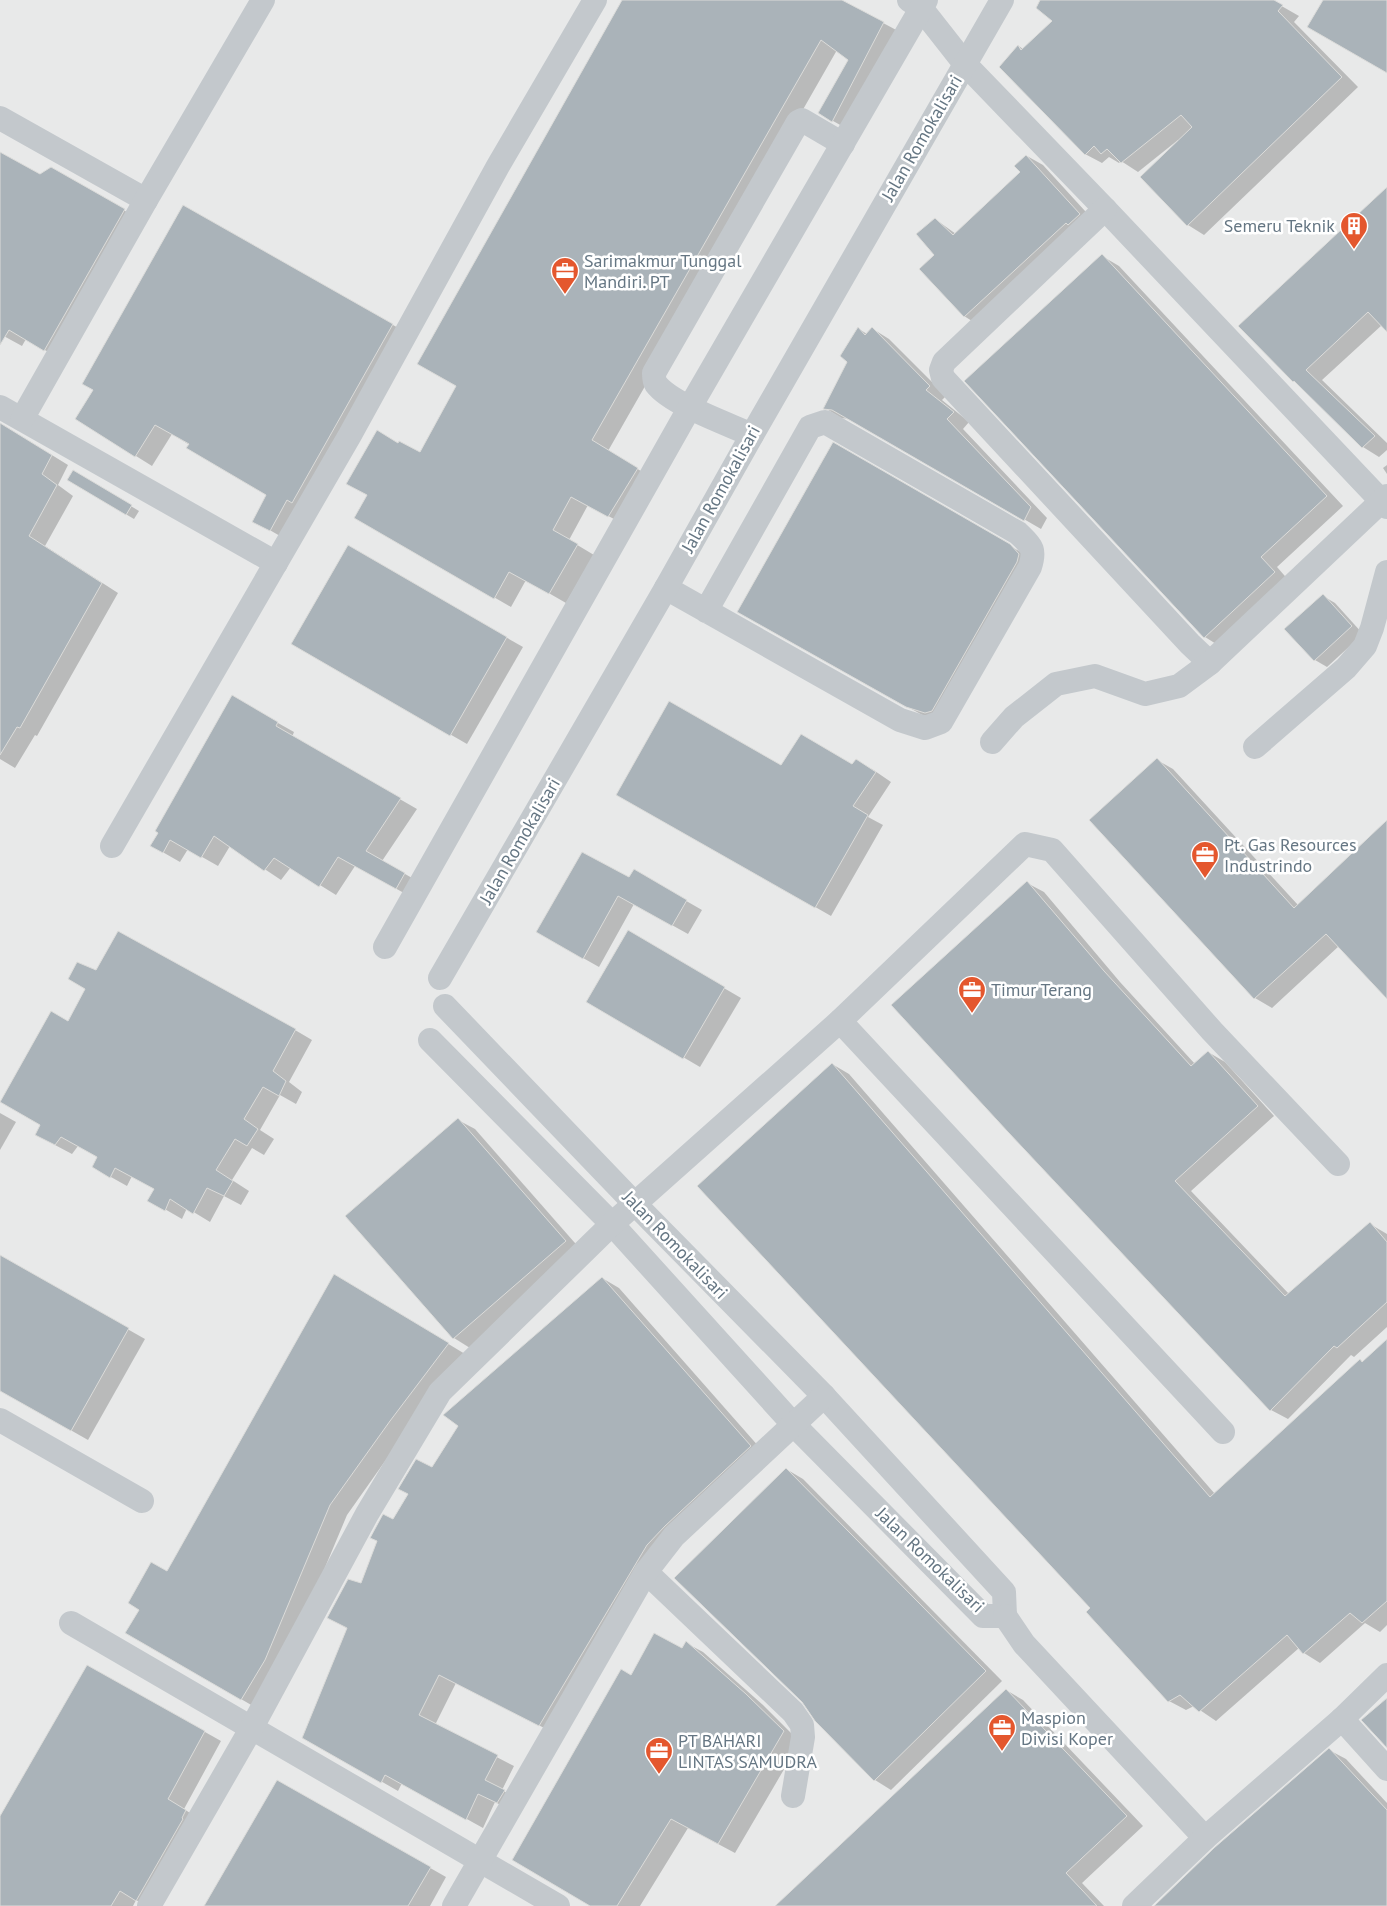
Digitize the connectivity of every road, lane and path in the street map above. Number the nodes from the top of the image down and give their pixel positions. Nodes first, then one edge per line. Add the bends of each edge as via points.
1 (263, 0) edge
2 (595, 0) edge
3 (1002, 0) edge
4 (919, 2) edge
5 (965, 64) junction
6 (0, 118) edge
7 (843, 144) junction
8 (146, 200) junction
9 (1106, 209) junction
10 (0, 407) edge
11 (690, 407) junction
12 (22, 419) junction
13 (752, 435) junction
14 (1385, 501) edge
15 (276, 563) junction
16 (1387, 572) edge
17 (666, 588) junction
18 (706, 611) junction
19 (1210, 663) junction
20 (992, 742) dead end
21 (1255, 746) dead end
22 (112, 846) dead end
23 (385, 947) dead end
24 (440, 978) dead end
25 (445, 1006) dead end
26 (840, 1021) junction
27 (430, 1040) dead end
28 (1338, 1164) dead end
29 (635, 1204) junction
30 (612, 1224) junction
31 (824, 1396) junction
32 (0, 1420) edge
33 (793, 1424) junction
34 (1223, 1432) dead end
35 (142, 1502) dead end
36 (646, 1572) junction
37 (1005, 1616) junction
38 (71, 1623) dead end
39 (1387, 1675) edge
40 (1342, 1719) junction
41 (251, 1729) junction
42 (1387, 1769) edge
43 (793, 1796) dead end
44 (1205, 1838) junction
45 (480, 1861) junction
46 (148, 1906) edge
47 (454, 1906) edge
48 (558, 1906) edge
49 (1134, 1906) edge

1 - 8 lane
2 - 15 lane via 498,166
3 - 5 lane, Jalan Romokalisari
4 - 5 lane
4 - 7 lane
5 - 9 lane
5 - 13 lane, Jalan Romokalisari
6 - 8 lane
7 - 11 lane
7 - 11 lane via 802,120 788,139 654,373 656,383 666,394
8 - 12 lane
9 - 14 lane
9 - 19 lane via 944,362 941,370 943,378
10 - 12 lane
11 - 13 lane
11 - 23 lane
12 - 15 lane
13 - 17 lane, Jalan Romokalisari
14 - 19 lane
15 - 22 lane
16 - 21 lane via 1365,646 1346,668
17 - 18 lane
17 - 24 lane, Jalan Romokalisari
18 - 18 lane via 900,720 925,728 941,722 1030,567 1033,548 1018,533 825,422 810,427
19 - 20 lane via 1178,686 1145,694 1095,676 1056,684 1014,717
25 - 29 lane, Jalan Romokalisari
26 - 28 lane via 1025,844 1052,850 1212,1030
26 - 29 lane
26 - 34 lane
27 - 30 lane, Jalan Romokalisari
29 - 30 lane
29 - 31 lane, Jalan Romokalisari
30 - 33 lane, Jalan Romokalisari
30 - 41 lane via 440,1392 367,1514
31 - 33 lane
31 - 37 lane, Jalan Romokalisari via 1004,1592
32 - 35 lane
33 - 36 lane via 674,1536
33 - 37 lane, Jalan Romokalisari via 983,1616
36 - 43 lane via 802,1725 803,1737
36 - 45 lane
37 - 44 lane via 1024,1644
38 - 41 lane
39 - 40 lane
40 - 42 lane
40 - 44 lane
41 - 45 lane
41 - 46 lane
44 - 49 lane
45 - 47 lane
45 - 48 lane

